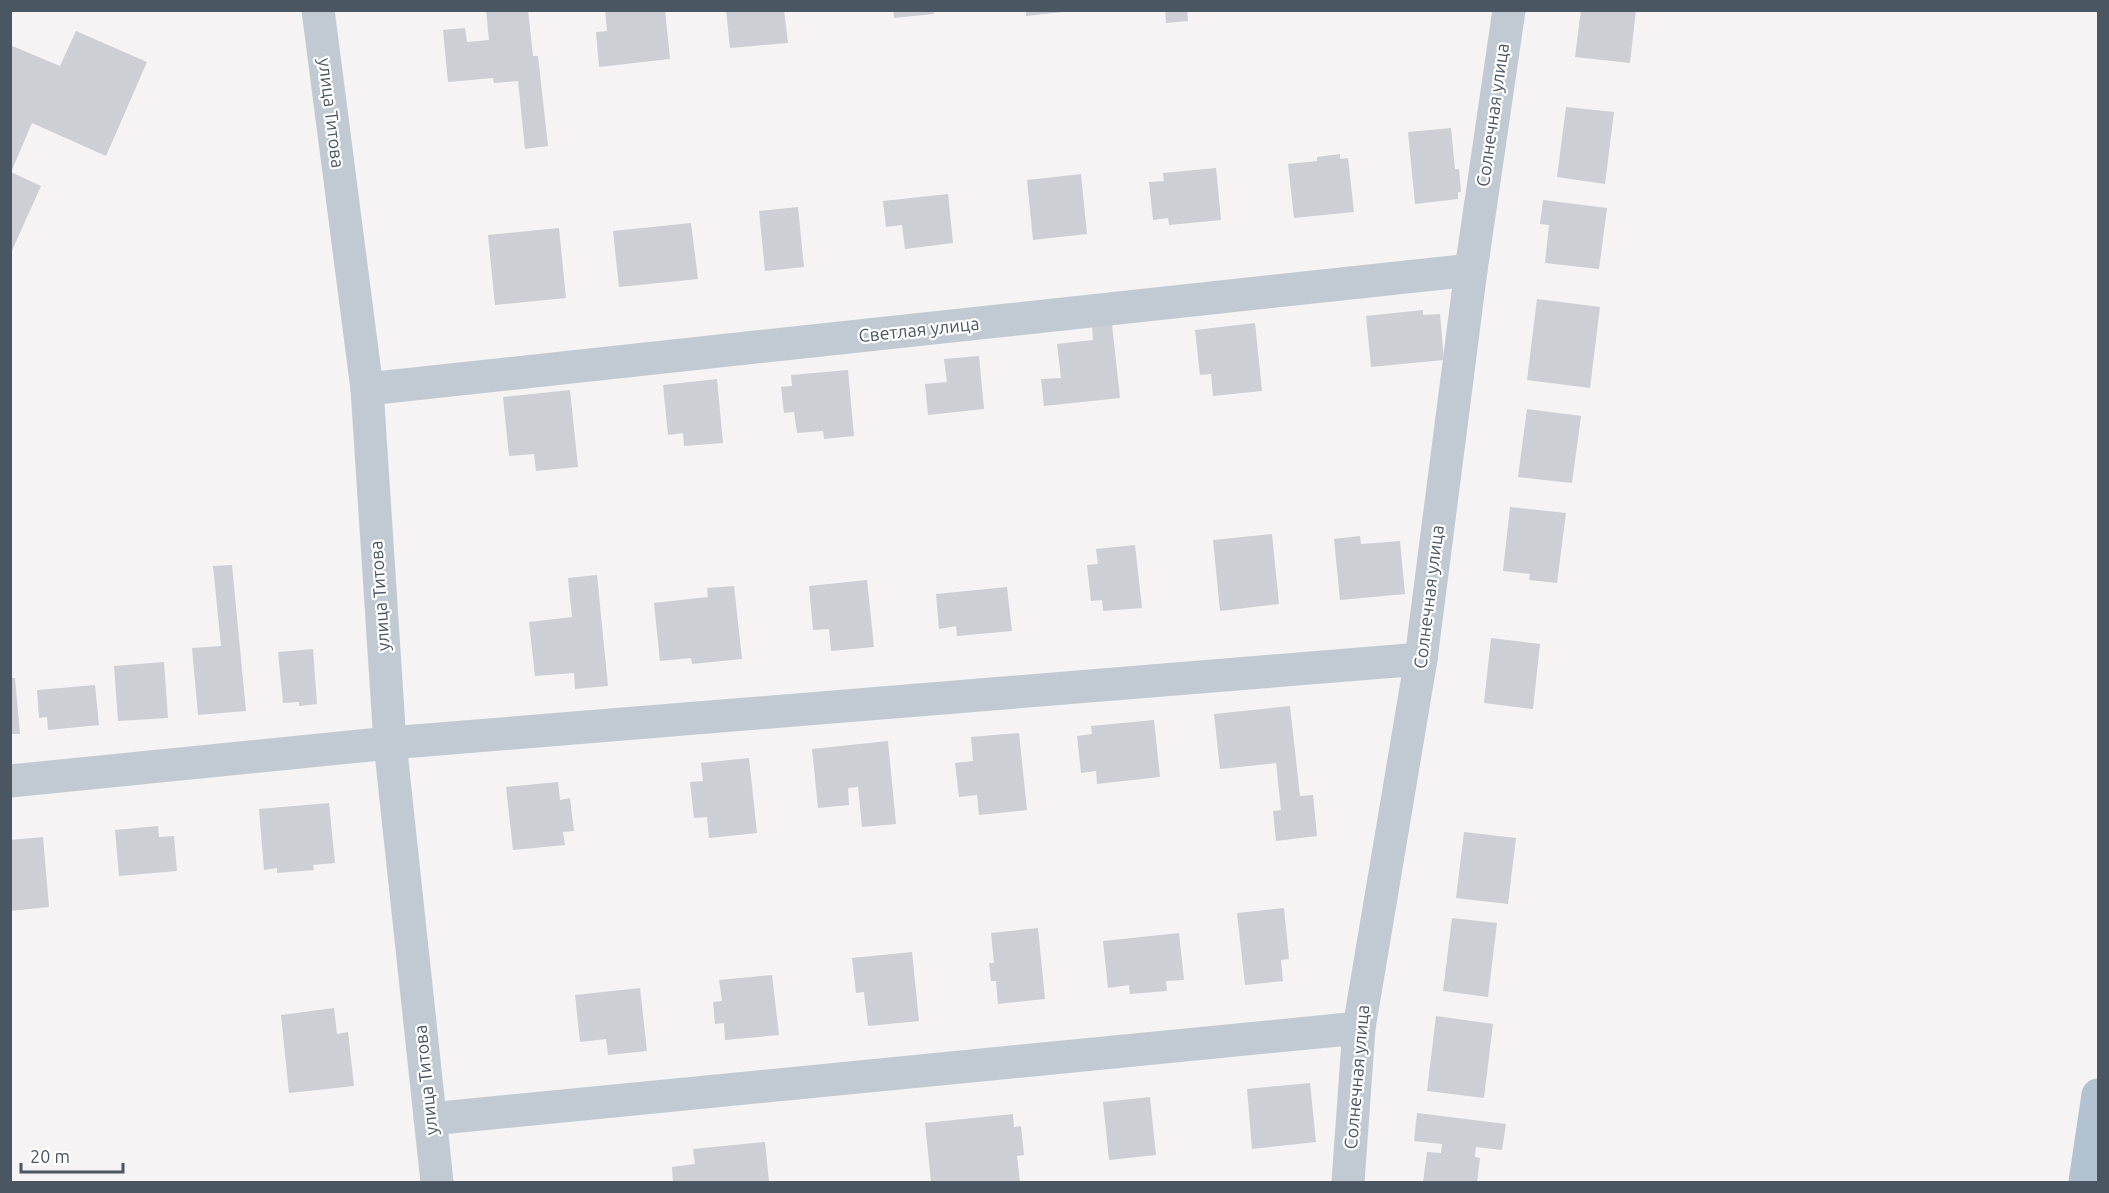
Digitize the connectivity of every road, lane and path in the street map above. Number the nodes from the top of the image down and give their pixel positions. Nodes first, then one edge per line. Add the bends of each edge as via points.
1 (318, 10) edge
2 (1509, 10) edge
3 (1471, 270) junction
4 (367, 389) junction
5 (1421, 659) junction
6 (390, 743) junction
7 (10, 781) edge
8 (1359, 1028) junction
9 (2098, 1095) edge
10 (430, 1119) junction
11 (437, 1182) edge
12 (1348, 1182) edge
13 (2085, 1182) edge

1 - 4 street, улица Титова
2 - 3 street, Солнечная улица
3 - 4 street, Светлая улица
3 - 5 street, Солнечная улица
4 - 6 street, улица Титова
5 - 6 street
5 - 8 street, Солнечная улица
6 - 7 street
6 - 10 street, улица Титова
8 - 10 street
8 - 12 street, Солнечная улица
9 - 13 main road
10 - 11 street, улица Титова

